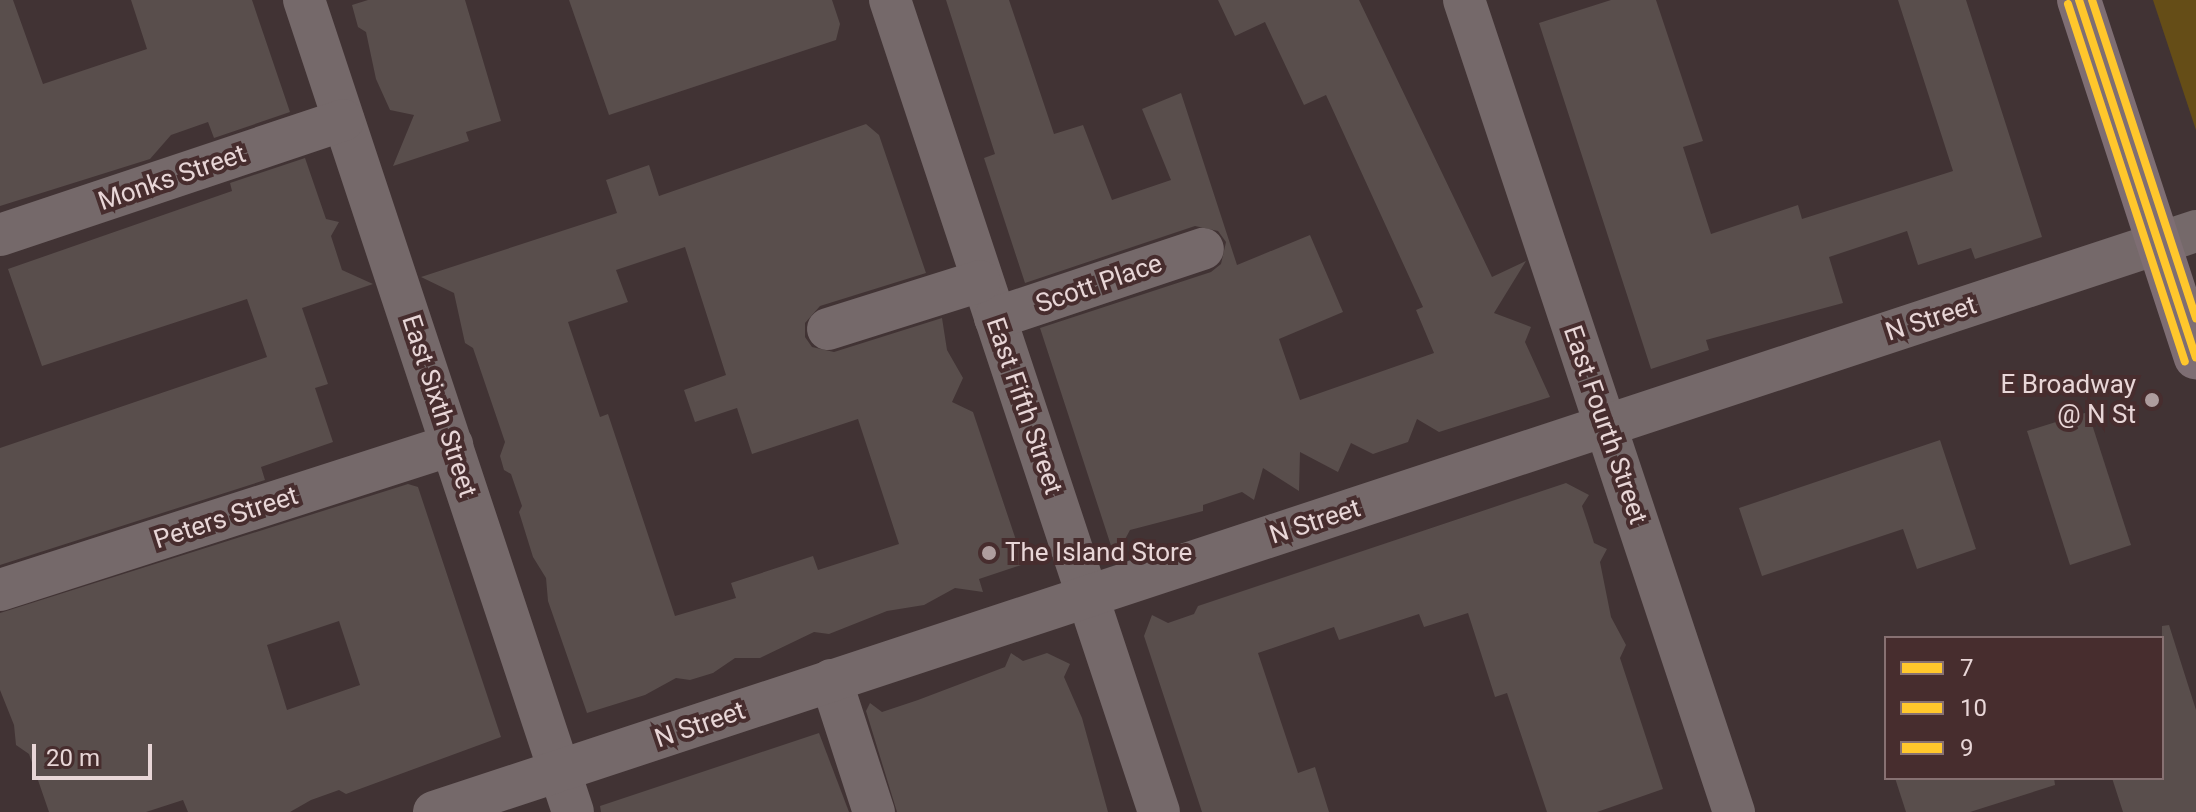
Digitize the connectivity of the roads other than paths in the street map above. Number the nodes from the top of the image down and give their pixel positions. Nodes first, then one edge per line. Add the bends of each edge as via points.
1 (304, 0) edge
2 (890, 0) edge
3 (1456, 0) edge
4 (2079, 0) edge
5 (1471, 19) edge
6 (343, 120) junction
7 (0, 235) edge
8 (2177, 238) edge
9 (1203, 249) dead end
10 (987, 300) junction
11 (828, 329) dead end
12 (2196, 357) edge
13 (1606, 426) junction
14 (452, 445) junction
15 (0, 590) edge
16 (1087, 597) junction
17 (831, 680) junction
18 (560, 772) junction
19 (434, 812) edge
20 (573, 812) edge
21 (874, 812) edge
22 (1159, 812) edge
23 (1734, 812) edge

1 - 6 street, East Sixth Street
2 - 10 street, East Fifth Street
3 - 5 street, East Fourth Street
4 - 8 main road
5 - 13 street, East Fourth Street
6 - 7 street, Monks Street
6 - 14 street, East Sixth Street
8 - 12 main road
8 - 13 street, N Street
9 - 10 street, Scott Place
10 - 11 street, Scott Place
10 - 16 street, East Fifth Street
13 - 16 street, N Street
13 - 23 street, East Fourth Street
14 - 15 street, Peters Street
14 - 18 street, East Sixth Street
16 - 17 street, N Street
16 - 22 street, East Fifth Street
17 - 18 street, N Street
17 - 21 street
18 - 19 street, N Street
18 - 20 street, East Sixth Street

